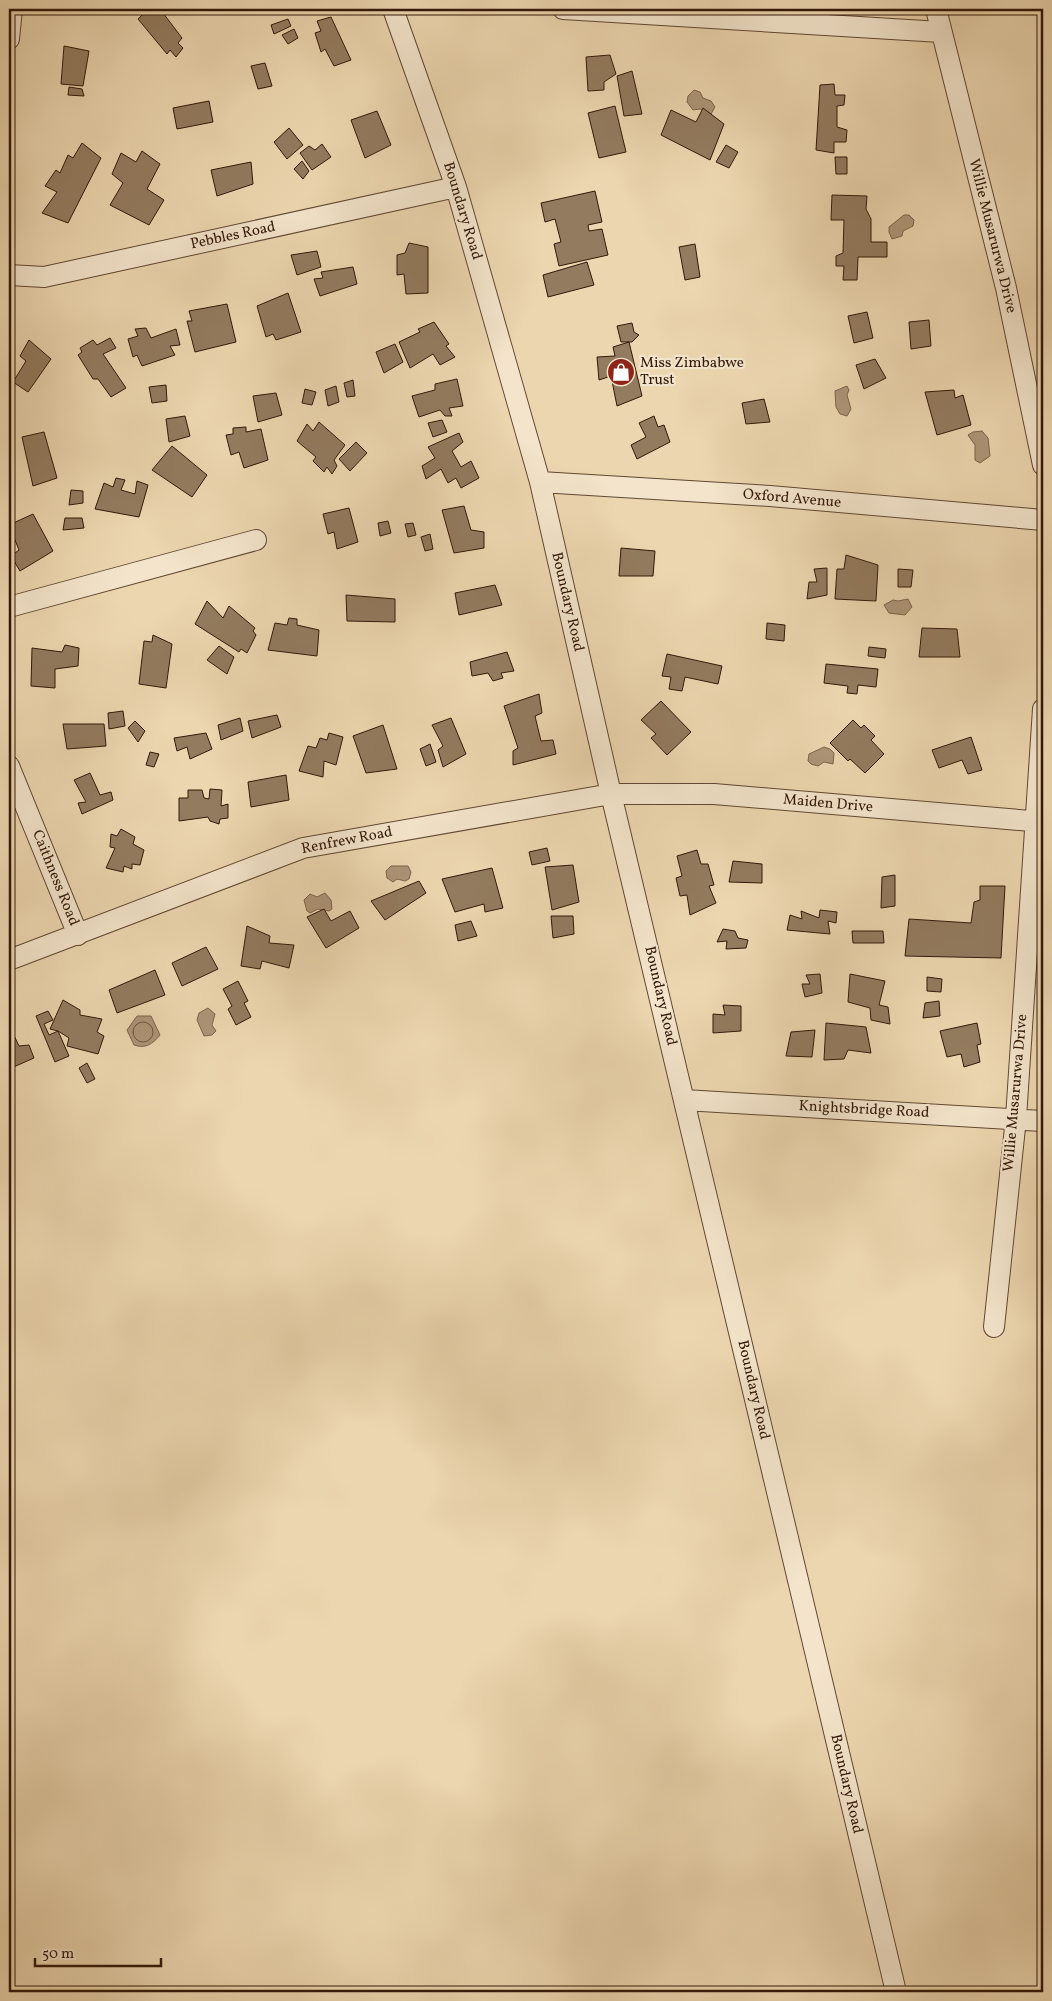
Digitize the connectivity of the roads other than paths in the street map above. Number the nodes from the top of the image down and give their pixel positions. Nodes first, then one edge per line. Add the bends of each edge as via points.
1 (12, 9) edge
2 (393, 9) edge
3 (563, 9) edge
4 (936, 9) edge
5 (941, 32) junction
6 (9, 39) edge
7 (456, 186) junction
8 (9, 276) edge
9 (1042, 457) edge
10 (540, 482) junction
11 (1043, 520) edge
12 (256, 540) dead end
13 (9, 607) edge
14 (1043, 710) edge
15 (9, 766) edge
16 (612, 794) junction
17 (1040, 822) edge
18 (78, 935) junction
19 (9, 960) edge
20 (684, 1100) junction
21 (1016, 1118) junction
22 (1043, 1121) edge
23 (994, 1327) dead end
24 (896, 1992) edge

1 - 6 street
2 - 7 street, Boundary Road
3 - 5 street
4 - 5 street, Willie Musarurwa Drive
5 - 9 street, Willie Musarurwa Drive via 1006,288
7 - 8 street, Pebbles Road via 44,277
7 - 10 street, Boundary Road
10 - 11 street, Oxford Avenue via 770,496
10 - 16 street, Boundary Road
12 - 13 street
14 - 17 street, Willie Musarurwa Drive
15 - 18 street, Caithness Road
16 - 17 street, Maiden Drive via 714,794
16 - 18 street, Renfrew Road via 303,848
16 - 20 street, Boundary Road
17 - 21 street, Willie Musarurwa Drive
18 - 19 street, Renfrew Road
20 - 21 street, Knightsbridge Road
20 - 24 street, Boundary Road
21 - 22 street, Knightsbridge Road
21 - 23 street, Willie Musarurwa Drive

